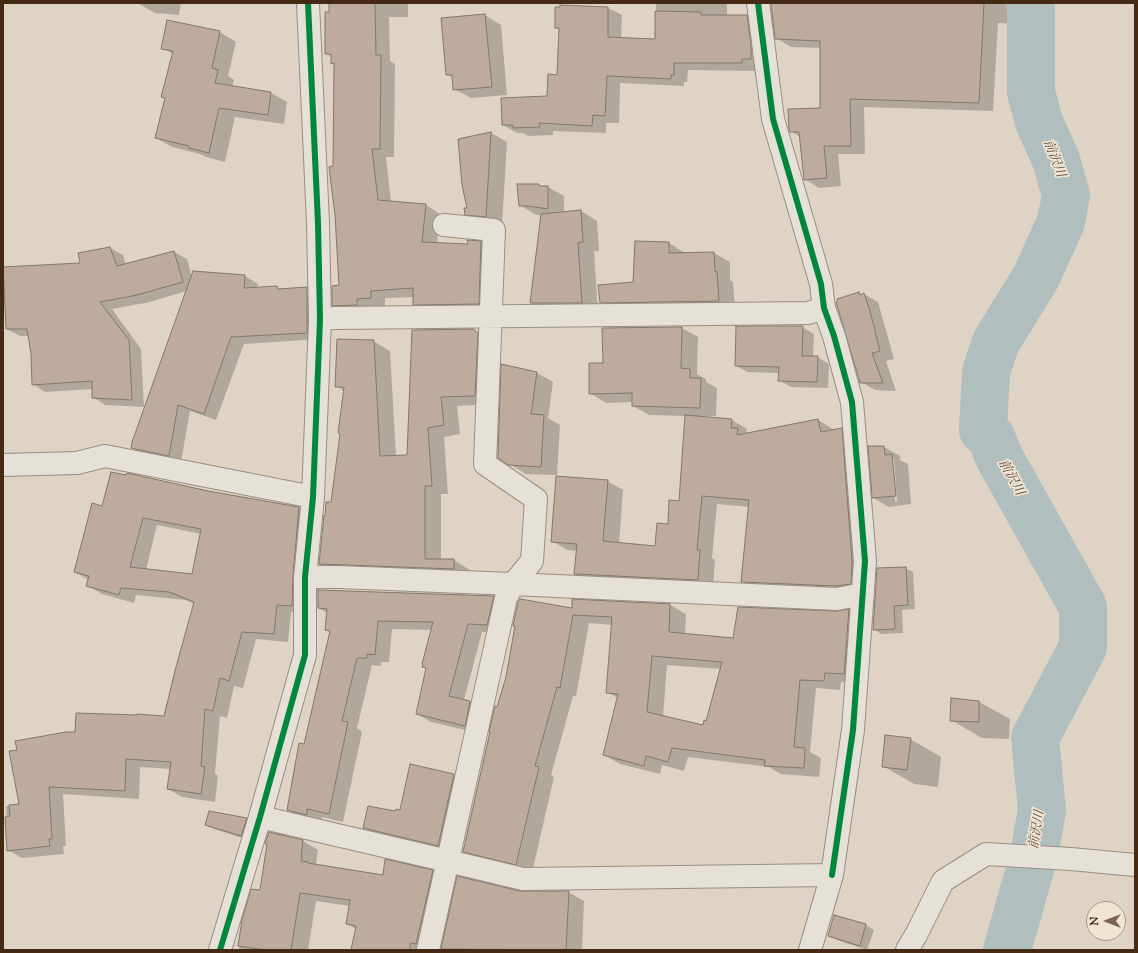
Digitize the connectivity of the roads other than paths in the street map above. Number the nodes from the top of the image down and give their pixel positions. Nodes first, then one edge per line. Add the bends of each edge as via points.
1 (308, 3) edge
2 (754, 4) edge
3 (444, 225) dead end
4 (824, 308) junction
5 (490, 317) junction
6 (320, 319) junction
7 (3, 465) edge
8 (313, 497) junction
9 (305, 577) junction
10 (513, 584) junction
11 (863, 594) junction
12 (260, 817) junction
13 (448, 861) junction
14 (1135, 864) edge
15 (832, 875) junction
16 (220, 950) edge
17 (428, 950) edge
18 (810, 950) edge
19 (907, 950) edge

1 - 6 street
2 - 4 street via 773,119 821,284
3 - 5 street via 494,230
4 - 5 street via 808,313
4 - 11 street via 852,402 865,561
5 - 6 street
5 - 10 street via 485,464 536,499 532,561
6 - 8 street
7 - 8 street via 77,463 105,456
8 - 9 street
9 - 10 street
9 - 12 street via 304,655
10 - 11 street via 837,599
10 - 13 street via 506,598
11 - 15 street via 853,730
12 - 13 street
12 - 16 street
13 - 15 street via 523,879
13 - 17 street
14 - 19 street via 986,854 944,881
15 - 18 street

